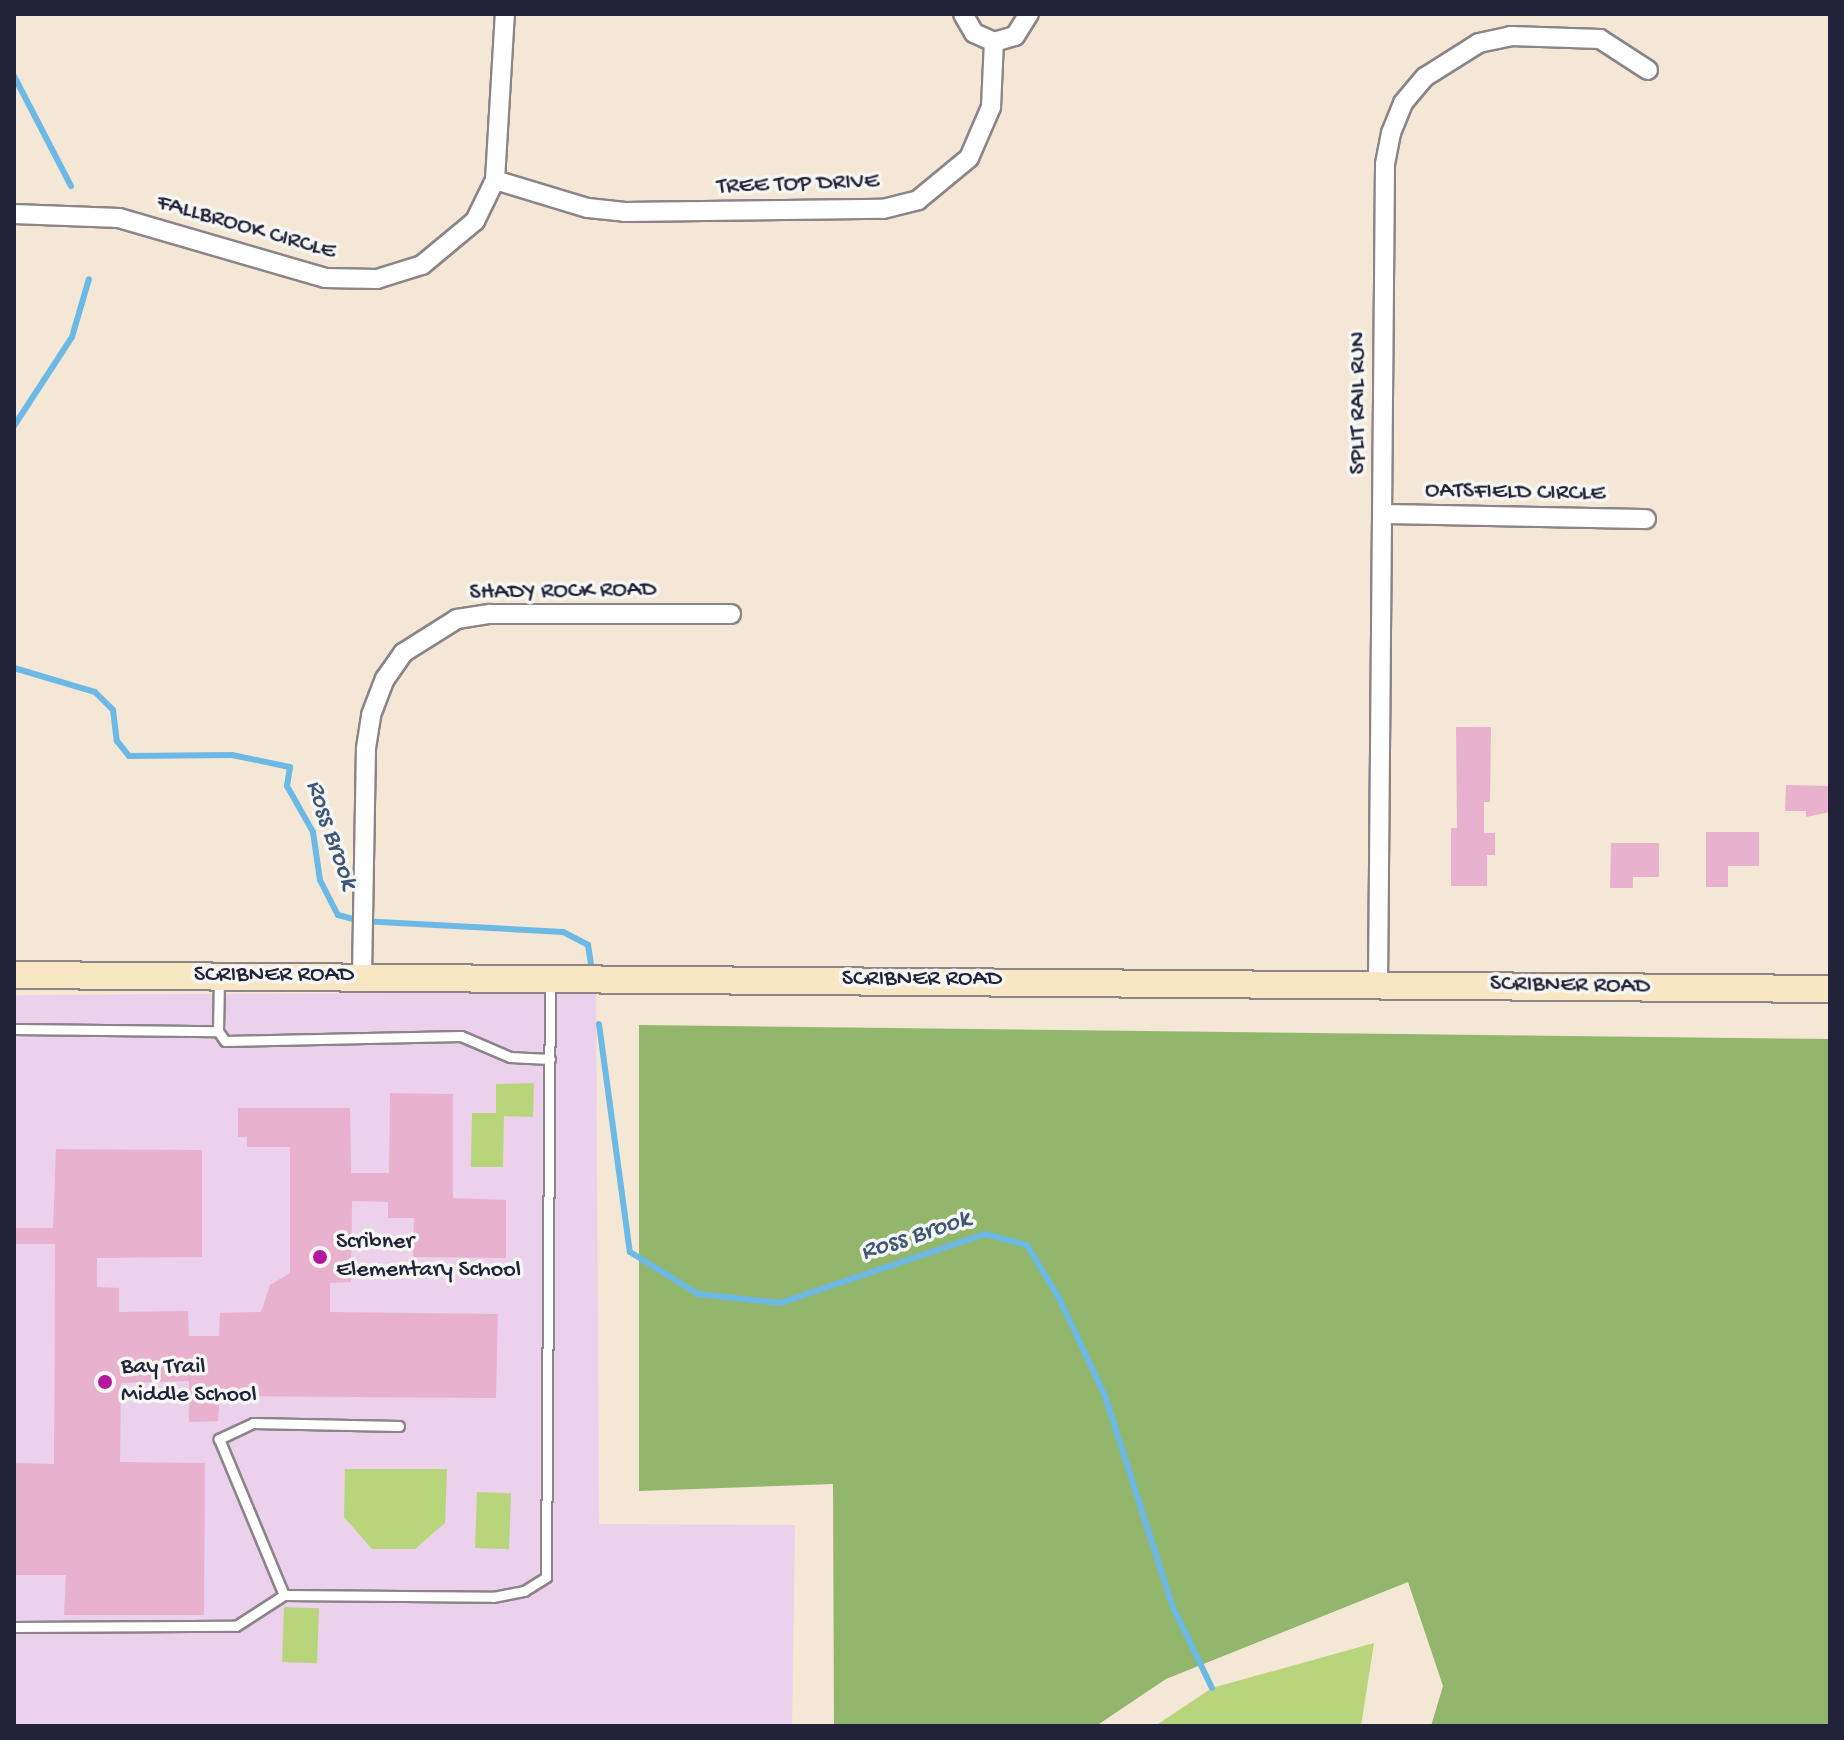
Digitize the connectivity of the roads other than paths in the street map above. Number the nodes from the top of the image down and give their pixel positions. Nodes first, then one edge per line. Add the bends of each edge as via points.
1 (505, 14) edge
2 (963, 14) edge
3 (1029, 14) edge
4 (994, 42) junction
5 (1648, 70) dead end
6 (495, 180) junction
7 (14, 214) edge
8 (1383, 514) junction
9 (1646, 519) dead end
10 (731, 614) dead end
11 (14, 975) edge
12 (219, 975) junction
13 (362, 976) junction
14 (550, 978) junction
15 (1378, 984) junction
16 (1830, 989) edge
17 (14, 1029) edge
18 (218, 1031) junction
19 (550, 1059) junction
20 (399, 1426) dead end
21 (284, 1595) junction
22 (14, 1627) edge

1 - 6 street, FALLBROOK CIRCLE
2 - 4 street via 974,33
3 - 4 street via 1015,36
4 - 6 street, TREE TOP DRIVE via 991,107 969,158 918,200 854,212 625,212 588,208
5 - 8 street, SPLIT RAIL RUN via 1600,39 1511,36 1451,57 1403,103 1385,164
6 - 7 street, FALLBROOK CIRCLE via 480,213 461,237 422,265 377,279 310,275 119,218
8 - 9 street, OATSFIELD CIRCLE
8 - 15 street, SPLIT RAIL RUN
10 - 13 street, SHADY ROCK ROAD via 490,614 457,619 403,653 385,679 371,715
11 - 12 street, SCRIBNER ROAD
12 - 13 street, SCRIBNER ROAD
12 - 18 lane
13 - 14 street, SCRIBNER ROAD
14 - 15 street, SCRIBNER ROAD
14 - 19 lane
15 - 16 street, SCRIBNER ROAD
17 - 18 lane
18 - 19 lane via 225,1041 461,1036 510,1057
19 - 21 lane via 546,1577 524,1591 493,1597
20 - 21 lane via 253,1423 219,1439
21 - 22 lane via 236,1626

